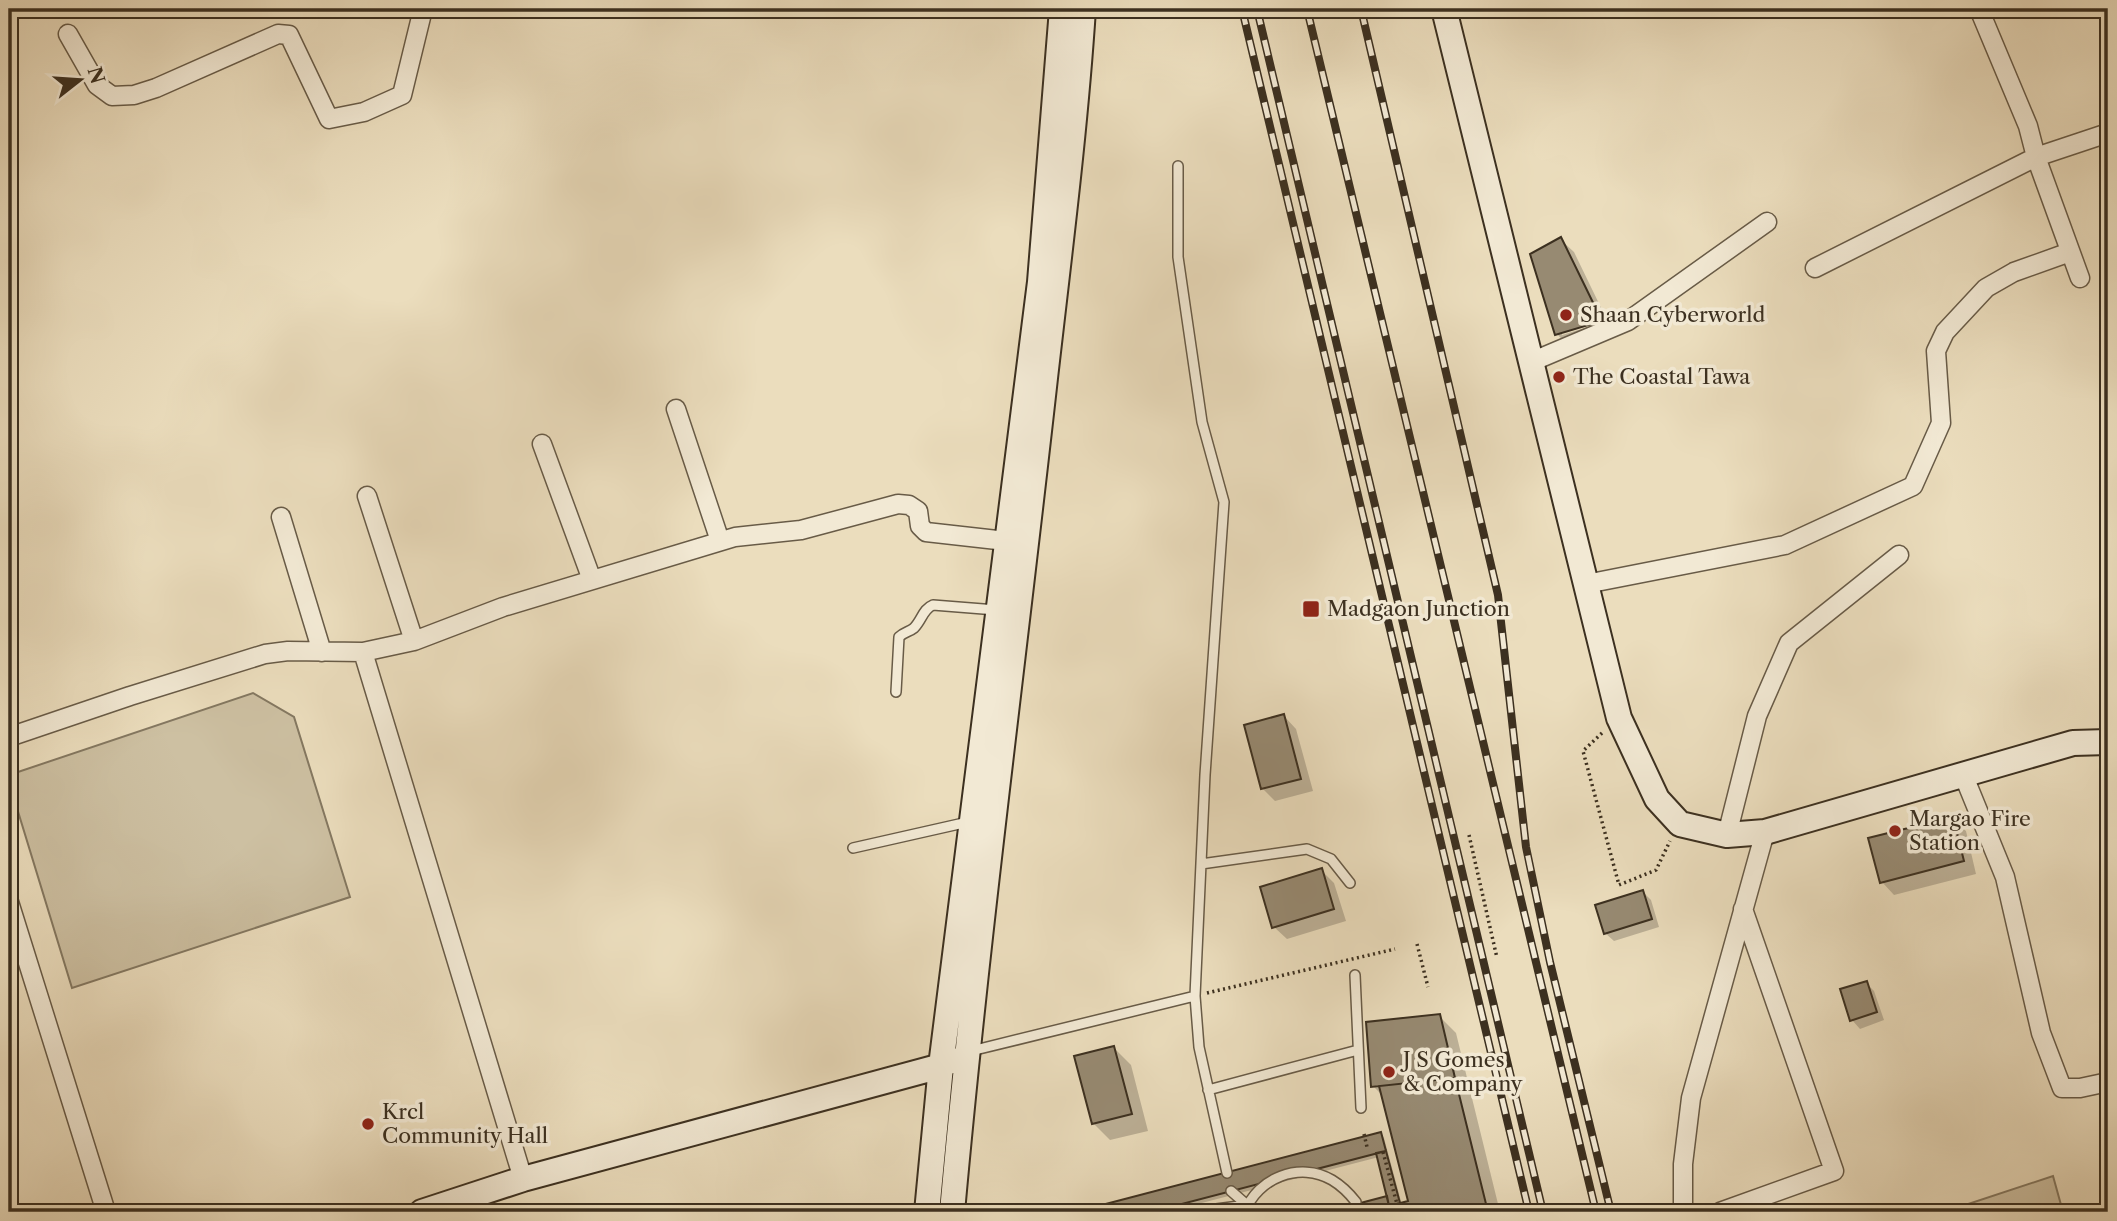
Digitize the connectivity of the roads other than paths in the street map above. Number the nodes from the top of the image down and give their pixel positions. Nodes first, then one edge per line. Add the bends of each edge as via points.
1 (423, 9) edge
2 (1062, 9) edge
3 (1083, 9) edge
4 (1444, 9) edge
5 (1979, 9) edge
6 (68, 34) dead end
7 (2108, 133) edge
8 (2036, 156) junction
9 (1178, 166) dead end
10 (1768, 222) dead end
11 (2070, 252) junction
12 (1815, 268) dead end
13 (2080, 278) dead end
14 (1531, 362) junction
15 (676, 409) dead end
16 (542, 444) dead end
17 (367, 496) dead end
18 (281, 517) dead end
19 (720, 541) junction
20 (1006, 541) junction
21 (1899, 555) dead end
22 (592, 580) junction
23 (1586, 584) junction
24 (998, 610) junction
25 (414, 640) junction
26 (322, 652) junction
27 (363, 652) junction
28 (896, 692) dead end
29 (9, 737) edge
30 (2108, 742) edge
31 (1963, 774) junction
32 (973, 821) junction
33 (1765, 832) junction
34 (1727, 835) junction
35 (853, 848) dead end
36 (1201, 864) junction
37 (1350, 883) dead end
38 (9, 902) edge
39 (1744, 909) junction
40 (966, 964) junction
41 (1354, 975) dead end
42 (1195, 996) junction
43 (1358, 1050) junction
44 (966, 1052) junction
45 (941, 1066) junction
46 (2108, 1082) edge
47 (1208, 1090) junction
48 (1361, 1108) dead end
49 (1227, 1172) dead end
50 (523, 1180) junction
51 (1231, 1191) dead end
52 (1356, 1202) dead end
53 (1246, 1209) edge
54 (106, 1212) edge
55 (422, 1212) edge
56 (927, 1212) edge
57 (952, 1212) edge
58 (1193, 1212) edge
59 (1683, 1212) edge
60 (1720, 1212) edge

1 - 6 street via 402,95 364,112 329,119 289,35 278,34 156,88 112,96 97,85
2 - 20 main road via 1040,282
3 - 40 main road via 1054,299
4 - 14 main road
5 - 8 street via 2024,114
7 - 8 street
8 - 11 street
8 - 12 street
9 - 36 lane via 1178,257 1202,422 1224,502
10 - 14 street via 1628,321
11 - 13 street
11 - 23 street via 2014,272 1986,288 1945,332 1936,351 1941,423 1913,486 1785,545
14 - 23 main road
15 - 19 street
16 - 22 street
17 - 25 street
18 - 26 street
19 - 20 street via 801,530 898,504 918,511 926,533
19 - 22 street
20 - 24 main road
21 - 34 street via 1789,643 1757,716
22 - 25 street
23 - 34 main road via 1619,718 1657,799 1680,824
24 - 28 lane via 930,606 913,629 900,637
24 - 32 main road
25 - 27 street
26 - 27 street
26 - 29 street via 265,654
27 - 50 street
30 - 31 main road via 2073,743
31 - 33 main road
31 - 46 street via 2005,877 2040,1033 2062,1088
32 - 35 lane
32 - 40 main road
33 - 34 main road
33 - 39 street
36 - 37 lane via 1307,849 1331,859
36 - 42 lane
38 - 54 street
39 - 59 street via 1691,1098
39 - 60 street via 1834,1171
40 - 44 main road
40 - 45 main road
41 - 43 lane
42 - 44 lane
42 - 47 lane
43 - 47 lane
43 - 48 lane
44 - 45 main road
44 - 57 main road
45 - 50 main road
45 - 56 main road
47 - 49 lane
50 - 55 main road
51 - 53 lane
52 - 53 lane via 1329,1178 1292,1172 1259,1189
53 - 58 lane

